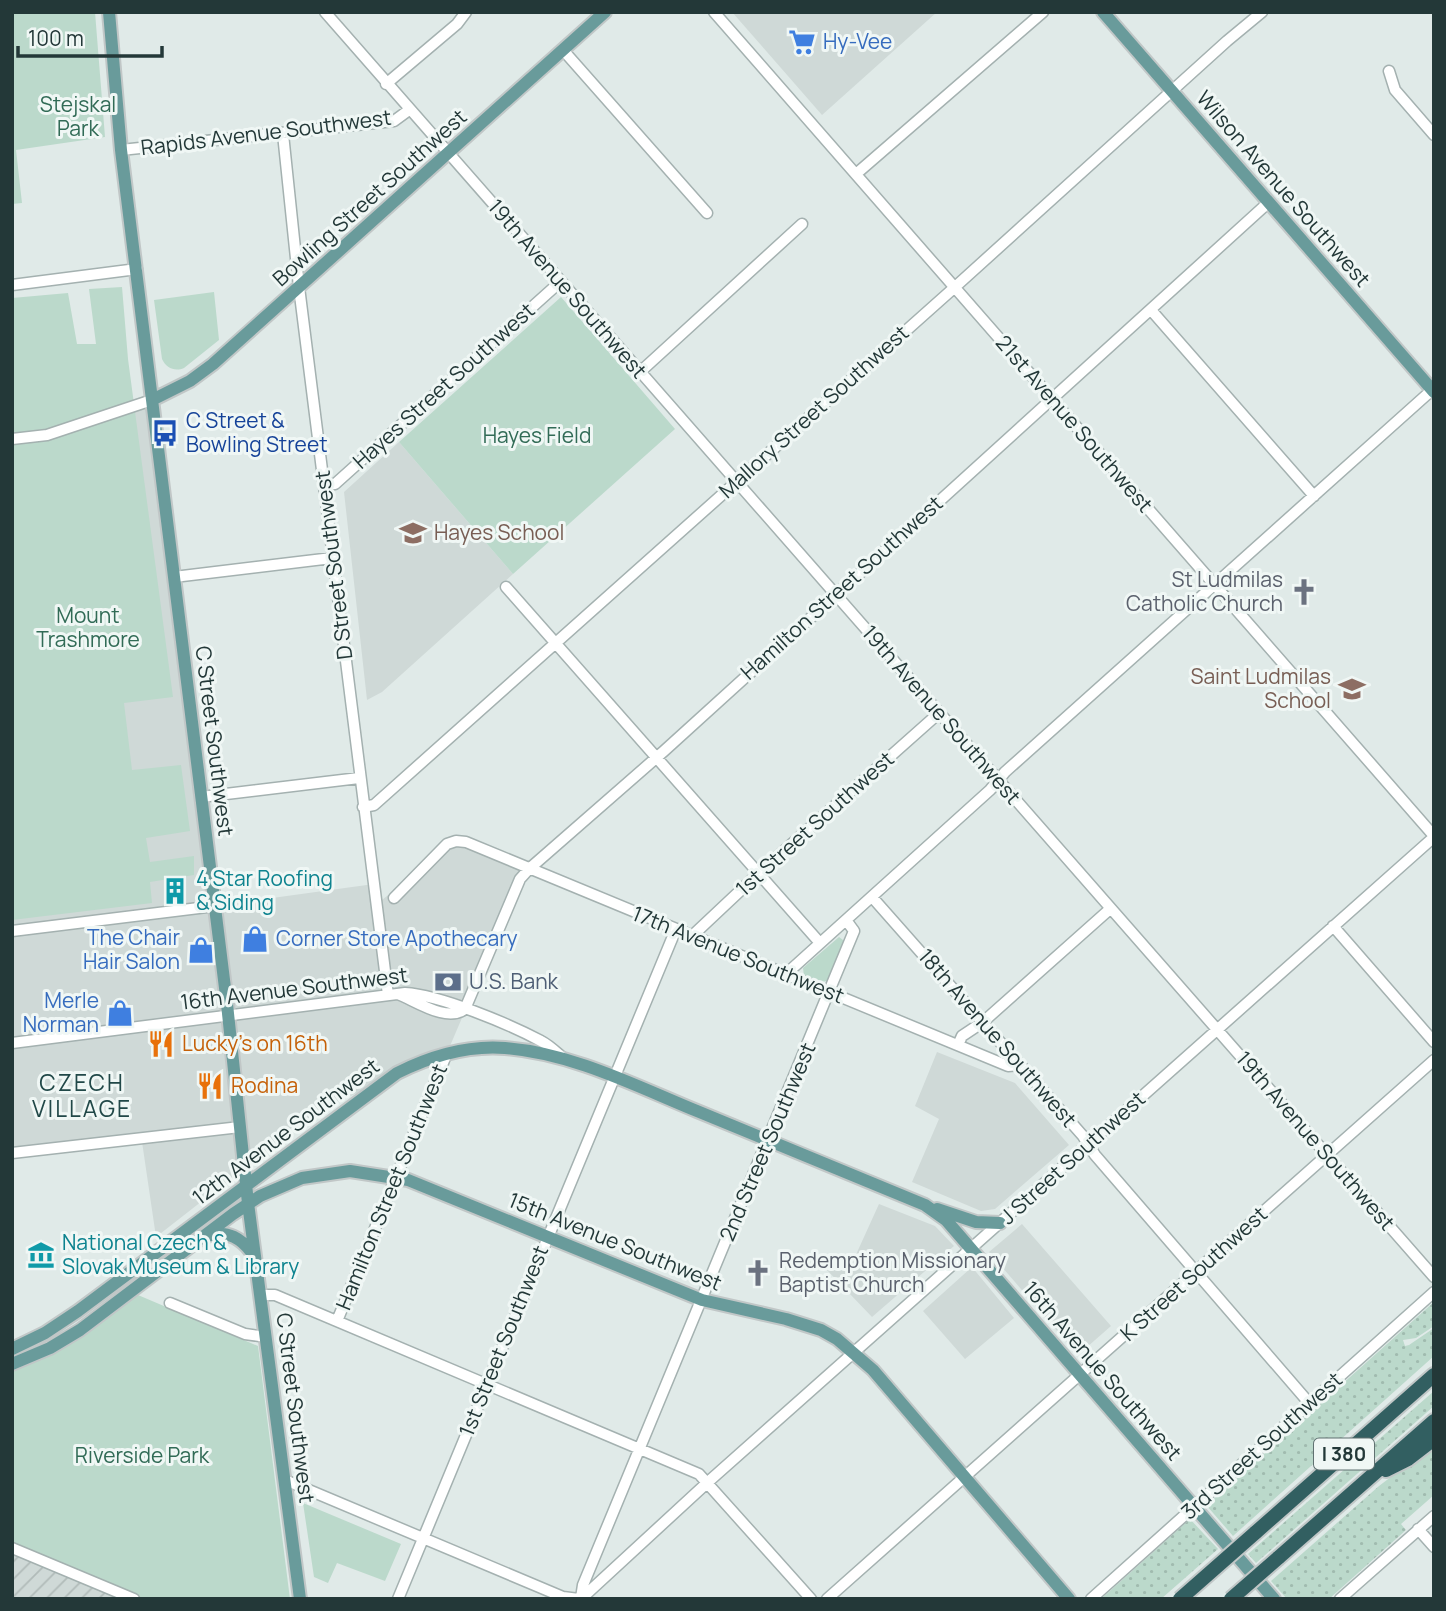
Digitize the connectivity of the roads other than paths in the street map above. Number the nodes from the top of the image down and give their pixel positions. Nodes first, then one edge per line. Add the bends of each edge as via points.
1 (109, 12) edge
2 (325, 12) edge
3 (466, 12) edge
4 (605, 12) edge
5 (714, 12) edge
6 (1043, 12) edge
7 (1103, 12) edge
8 (1262, 12) edge
9 (564, 50) junction
10 (1389, 71) dead end
11 (386, 84) junction
12 (1171, 90) junction
13 (409, 110) junction
14 (283, 134) junction
15 (1434, 135) edge
16 (121, 150) junction
17 (449, 153) junction
18 (856, 174) junction
19 (1269, 202) junction
20 (707, 213) dead end
21 (802, 225) dead end
22 (137, 269) junction
23 (560, 282) junction
24 (12, 285) edge
25 (299, 286) junction
26 (955, 287) junction
27 (1151, 310) junction
28 (640, 372) junction
29 (1433, 391) edge
30 (1052, 399) junction
31 (152, 400) junction
32 (12, 439) edge
33 (736, 482) junction
34 (324, 485) junction
35 (1314, 496) junction
36 (332, 558) junction
37 (174, 577) junction
38 (1214, 586) junction
39 (506, 587) dead end
40 (835, 595) junction
41 (553, 644) junction
42 (939, 713) junction
43 (656, 758) junction
44 (359, 778) junction
45 (998, 781) junction
46 (201, 797) junction
47 (363, 807) junction
48 (1434, 837) edge
49 (529, 869) junction
50 (759, 873) junction
51 (872, 897) junction
52 (394, 898) dead end
53 (215, 906) junction
54 (1110, 909) junction
55 (845, 920) junction
56 (1334, 926) junction
57 (676, 929) junction
58 (12, 931) edge
59 (692, 936) junction
60 (820, 943) junction
61 (786, 974) junction
62 (829, 992) junction
63 (393, 994) junction
64 (465, 1009) junction
65 (228, 1015) junction
66 (983, 1022) junction
67 (1217, 1030) junction
68 (12, 1042) edge
69 (1434, 1042) edge
70 (958, 1045) junction
71 (447, 1053) junction
72 (566, 1060) junction
73 (1434, 1060) edge
74 (1020, 1065) junction
75 (613, 1077) junction
76 (240, 1127) junction
77 (768, 1141) junction
78 (1088, 1144) junction
79 (12, 1153) edge
80 (1327, 1154) junction
81 (396, 1176) junction
82 (247, 1186) junction
83 (248, 1203) junction
84 (925, 1205) junction
85 (1000, 1223) junction
86 (547, 1236) junction
87 (198, 1240) junction
88 (971, 1249) junction
89 (256, 1259) junction
90 (1196, 1272) junction
91 (1434, 1277) edge
92 (1434, 1292) edge
93 (260, 1295) junction
94 (702, 1300) junction
95 (170, 1303) dead end
96 (337, 1321) junction
97 (266, 1337) junction
98 (12, 1349) edge
99 (855, 1353) junction
100 (1434, 1362) edge
101 (12, 1364) edge
102 (1080, 1375) junction
103 (1434, 1376) edge
104 (487, 1383) junction
105 (1310, 1404) junction
106 (1434, 1421) edge
107 (1434, 1439) edge
108 (641, 1448) junction
109 (1345, 1453) junction
110 (965, 1477) junction
111 (1368, 1478) junction
112 (285, 1480) junction
113 (708, 1482) junction
114 (1194, 1506) junction
115 (1434, 1516) edge
116 (1418, 1529) junction
117 (423, 1539) junction
118 (1434, 1547) edge
119 (12, 1548) edge
120 (582, 1597) edge
121 (134, 1599) edge
122 (300, 1599) edge
123 (398, 1599) edge
124 (811, 1599) edge
125 (828, 1599) edge
126 (1069, 1599) edge
127 (1091, 1599) edge
128 (1180, 1599) edge
129 (1231, 1599) edge
130 (1274, 1599) edge
131 (1340, 1599) edge

1 - 16 main road, C Street Southwest
2 - 11 street, 19th Avenue Southwest
3 - 11 street
4 - 9 main road, Bowling Street Southwest
5 - 18 street, 21st Avenue Southwest
6 - 18 street
7 - 12 main road, Wilson Avenue Southwest
8 - 12 street, Mallory Street Southwest
9 - 17 main road, Bowling Street Southwest
9 - 20 street
10 - 15 street via 1395,90
11 - 13 street, 19th Avenue Southwest
12 - 19 main road, Wilson Avenue Southwest
12 - 26 street, Mallory Street Southwest
13 - 14 street, Rapids Avenue Southwest via 394,121
13 - 17 street, 19th Avenue Southwest
14 - 16 street, Rapids Avenue Southwest
14 - 25 street, D Street Southwest
16 - 22 main road, C Street Southwest
17 - 23 street, 19th Avenue Southwest
17 - 25 main road, Bowling Street Southwest
18 - 26 street, 21st Avenue Southwest
19 - 27 street, Hamilton Street Southwest
19 - 29 main road, Wilson Avenue Southwest
21 - 28 street
22 - 24 street
22 - 31 main road, C Street Southwest
23 - 28 street, 19th Avenue Southwest
23 - 34 street, Hayes Street Southwest via 335,484
25 - 31 main road, Bowling Street Southwest via 202,373
25 - 34 street, D Street Southwest
26 - 30 street, 21st Avenue Southwest
26 - 33 street, Mallory Street Southwest
27 - 30 street, Hamilton Street Southwest
27 - 35 street
28 - 33 street, 19th Avenue Southwest
29 - 35 street
30 - 38 street, 21st Avenue Southwest
30 - 40 street, Hamilton Street Southwest
31 - 32 street via 47,435
31 - 37 main road, C Street Southwest
33 - 40 street, 19th Avenue Southwest
33 - 41 street, Mallory Street Southwest
34 - 36 street, D Street Southwest
35 - 38 street
36 - 37 street
36 - 44 street, D Street Southwest
37 - 46 main road, C Street Southwest
38 - 45 street
38 - 48 street, 21st Avenue Southwest
39 - 41 street
40 - 42 street, 19th Avenue Southwest
40 - 43 street, Hamilton Street Southwest
41 - 43 street
41 - 47 street, Mallory Street Southwest via 374,805
42 - 45 street, 19th Avenue Southwest
42 - 50 street, 1st Street Southwest
43 - 49 street, Hamilton Street Southwest
43 - 50 street
44 - 46 street
44 - 47 street, D Street Southwest
45 - 51 street
45 - 54 street, 19th Avenue Southwest
46 - 53 main road, C Street Southwest
47 - 63 street, D Street Southwest
48 - 56 street, J Street Southwest
49 - 52 street, 17th Avenue Southwest via 456,841 447,844
49 - 57 street, 17th Avenue Southwest
49 - 64 street, Hamilton Street Southwest via 520,878
50 - 59 street, 1st Street Southwest
50 - 60 street
51 - 55 street
51 - 66 street, 18th Avenue Southwest
53 - 58 street
53 - 65 main road, C Street Southwest
54 - 66 street
54 - 67 street, 19th Avenue Southwest
55 - 60 street
55 - 62 street, 2nd Street Southwest via 855,931
56 - 67 street, J Street Southwest
56 - 69 street
57 - 59 street, 17th Avenue Southwest
57 - 75 street, 1st Street Southwest
59 - 61 street, 17th Avenue Southwest
60 - 61 street
61 - 62 street, 17th Avenue Southwest
62 - 70 street, 17th Avenue Southwest
62 - 77 street, 2nd Street Southwest
63 - 64 street, 16th Avenue Southwest via 422,994
63 - 65 street, 16th Avenue Southwest
64 - 72 street, 16th Avenue Southwest via 543,1042
65 - 68 street, 16th Avenue Southwest
65 - 76 main road, C Street Southwest
66 - 70 street via 962,1036
66 - 74 street, 18th Avenue Southwest
67 - 78 street, J Street Southwest
67 - 80 street, 19th Avenue Southwest
70 - 74 street, 17th Avenue Southwest via 1008,1066
71 - 72 main road, 12th Avenue Southwest via 502,1047
71 - 81 street, Hamilton Street Southwest
71 - 82 main road, 12th Avenue Southwest via 382,1083
72 - 75 main road, 12th Avenue Southwest
73 - 80 street, K Street Southwest
74 - 78 street, 18th Avenue Southwest
75 - 77 main road, 16th Avenue Southwest
75 - 86 street, 1st Street Southwest
76 - 79 street
76 - 82 main road, C Street Southwest
77 - 84 main road, 16th Avenue Southwest
77 - 94 street, 2nd Street Southwest
78 - 85 street, J Street Southwest
78 - 90 street, 18th Avenue Southwest
80 - 90 street, K Street Southwest
80 - 91 street, 19th Avenue Southwest
81 - 83 main road, 15th Avenue Southwest via 349,1171 317,1175
81 - 86 main road, 15th Avenue Southwest
81 - 96 street, Hamilton Street Southwest
82 - 83 main road, C Street Southwest
82 - 98 main road, 12th Avenue Southwest via 61,1323
83 - 87 main road, 12th Avenue Southwest
83 - 89 main road, C Street Southwest
84 - 85 main road via 976,1222
84 - 88 main road, 16th Avenue Southwest via 946,1220
85 - 88 street, J Street Southwest
86 - 94 main road, 15th Avenue Southwest
86 - 104 street, 1st Street Southwest
87 - 89 main road via 228,1234 242,1241
87 - 101 main road, 12th Avenue Southwest via 73,1334
88 - 99 street, J Street Southwest
88 - 102 main road, 16th Avenue Southwest
89 - 93 main road, C Street Southwest
90 - 102 street, K Street Southwest
90 - 105 street, 18th Avenue Southwest
92 - 105 street, 3rd Street Southwest
93 - 96 street via 275,1295
93 - 97 main road, C Street Southwest
94 - 99 main road, 15th Avenue Southwest via 821,1330
94 - 108 street, 2nd Street Southwest
95 - 97 street via 245,1334
96 - 104 street
97 - 112 main road, C Street Southwest
99 - 110 main road, 15th Avenue Southwest
99 - 113 street, J Street Southwest
100 - 109 highway
102 - 110 street, K Street Southwest
102 - 114 main road, 16th Avenue Southwest
103 - 109 highway, I 380
104 - 108 street
104 - 117 street, 1st Street Southwest
105 - 114 street, 3rd Street Southwest
106 - 111 highway, I 380
107 - 111 highway via 1408,1459
108 - 113 street
108 - 120 street, 2nd Street Southwest
109 - 128 highway, I 380, bridge
110 - 125 street, K Street Southwest
110 - 126 main road, 15th Avenue Southwest
111 - 129 highway, I 380, bridge
112 - 117 street
112 - 122 main road, C Street Southwest
113 - 120 street, J Street Southwest
113 - 124 street
114 - 127 street, 3rd Street Southwest
114 - 130 main road, 16th Avenue Southwest
115 - 116 street
116 - 118 street
116 - 131 street
117 - 120 street via 563,1597
117 - 123 street, 1st Street Southwest
119 - 121 street

